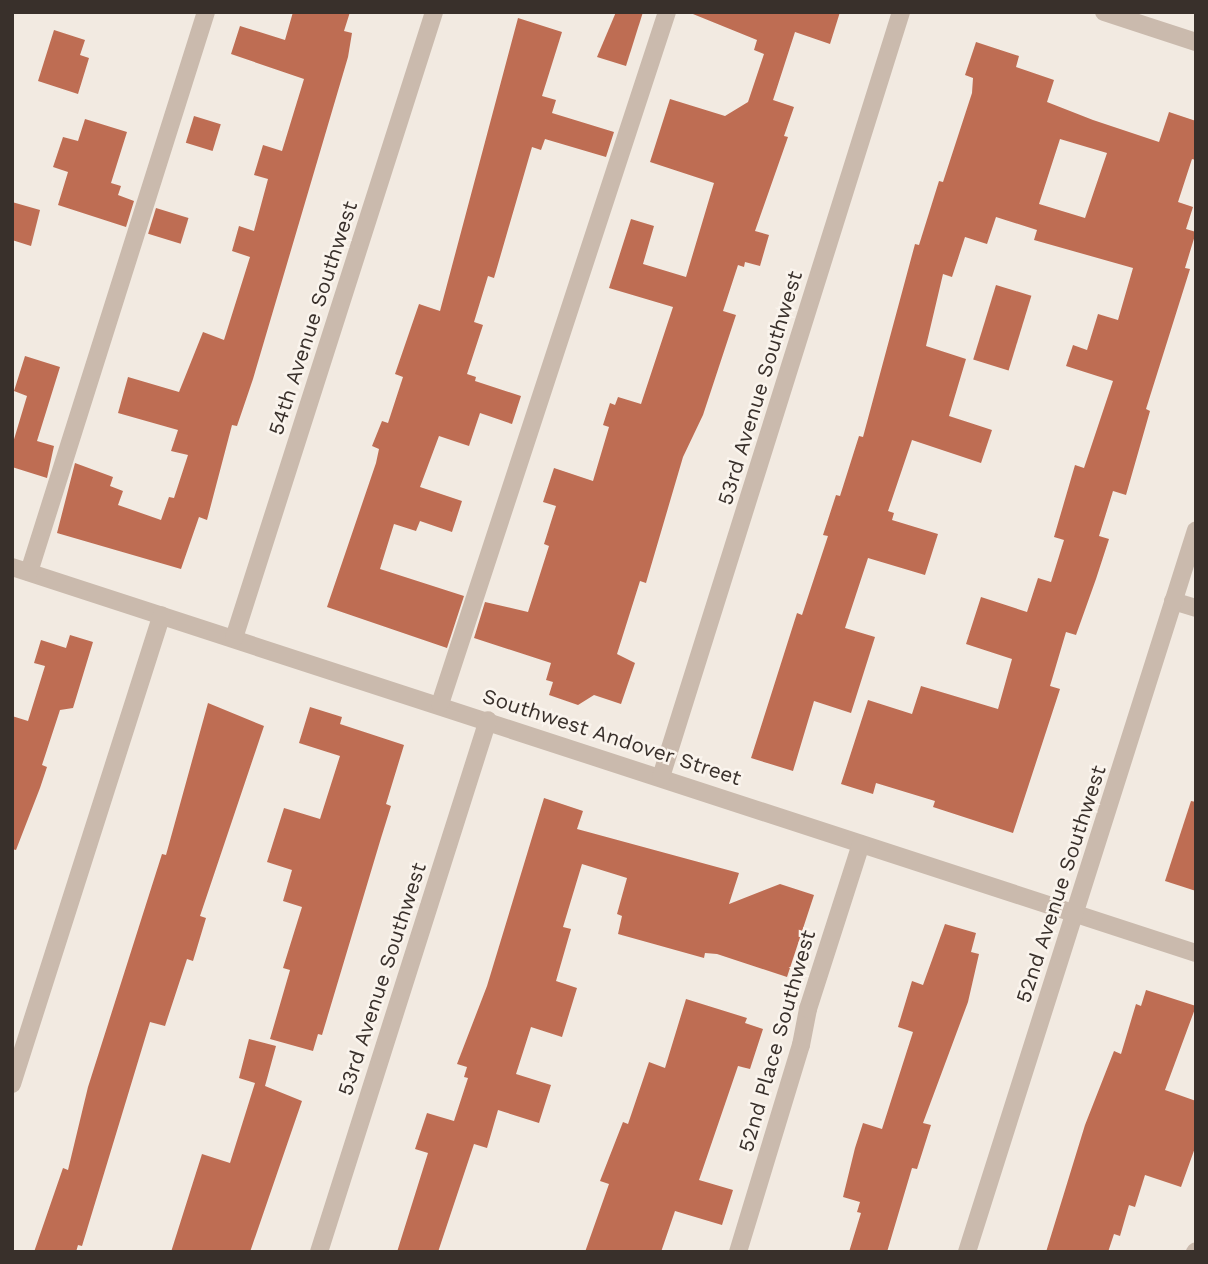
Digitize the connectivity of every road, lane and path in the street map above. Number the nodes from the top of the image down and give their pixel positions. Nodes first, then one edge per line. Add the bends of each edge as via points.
1 (206, 12) edge
2 (434, 12) edge
3 (667, 12) edge
4 (901, 12) edge
5 (1104, 12) edge
6 (1196, 42) edge
7 (1196, 530) edge
8 (21, 569) edge
9 (1174, 601) junction
10 (1196, 608) edge
11 (162, 615) junction
12 (234, 638) junction
13 (440, 704) junction
14 (488, 720) junction
15 (662, 777) junction
16 (861, 844) junction
17 (1076, 914) junction
18 (1196, 953) edge
19 (12, 1084) edge
20 (319, 1252) edge
21 (738, 1252) edge
22 (967, 1252) edge

1 - 8 street
2 - 12 street, 54th Avenue Southwest
3 - 13 street
4 - 15 street, 53rd Avenue Southwest
5 - 6 street
7 - 9 street, 52nd Avenue Southwest
8 - 11 street, Southwest Andover Street
9 - 10 street
9 - 17 street, 52nd Avenue Southwest
11 - 12 street, Southwest Andover Street
11 - 19 street
12 - 13 street, Southwest Andover Street
13 - 14 street, Southwest Andover Street
14 - 15 street, Southwest Andover Street
14 - 20 street, 53rd Avenue Southwest
15 - 16 street, Southwest Andover Street
16 - 17 street, Southwest Andover Street
16 - 21 street, 52nd Place Southwest
17 - 18 street, Southwest Andover Street
17 - 22 street, 52nd Avenue Southwest

